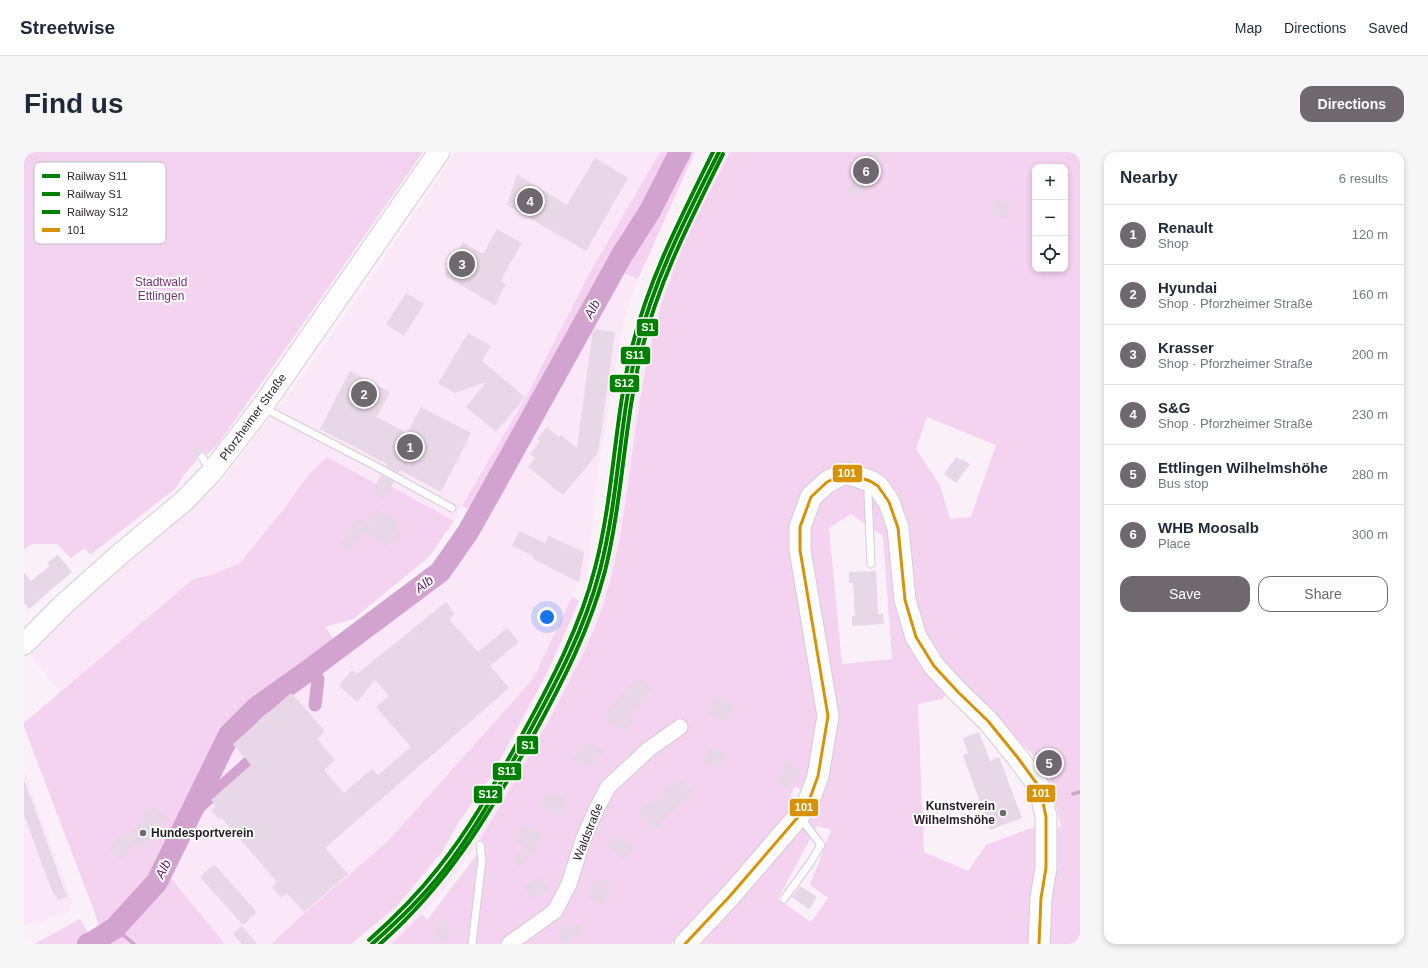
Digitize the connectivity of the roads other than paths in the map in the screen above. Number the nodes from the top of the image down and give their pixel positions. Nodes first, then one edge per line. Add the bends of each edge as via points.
1 (439, 152) edge
2 (262, 407) junction
3 (870, 481) junction
4 (452, 508) dead end
5 (871, 564) dead end
6 (24, 644) edge
7 (680, 727) dead end
8 (798, 817) junction
9 (480, 845) dead end
10 (784, 899) dead end
11 (472, 944) edge
12 (509, 944) edge
13 (685, 944) edge
14 (1039, 944) edge

1 - 2 main road, Pforzheimer Straße
2 - 4 lane
2 - 6 main road, Pforzheimer Straße via 206,465 184,501 64,604
3 - 5 lane via 868,493
3 - 8 main road via 846,474 827,482 811,497 800,528 800,550 828,716 818,776 810,798
3 - 14 main road via 878,486 889,502 898,528 905,600 916,638 934,666 988,721 1040,788 1046,817 1046,868 1041,898
7 - 12 street, Waldstraße via 649,749 608,787 583,840 569,884 555,911
8 - 10 lane via 821,845
8 - 13 main road
9 - 11 lane via 482,860

